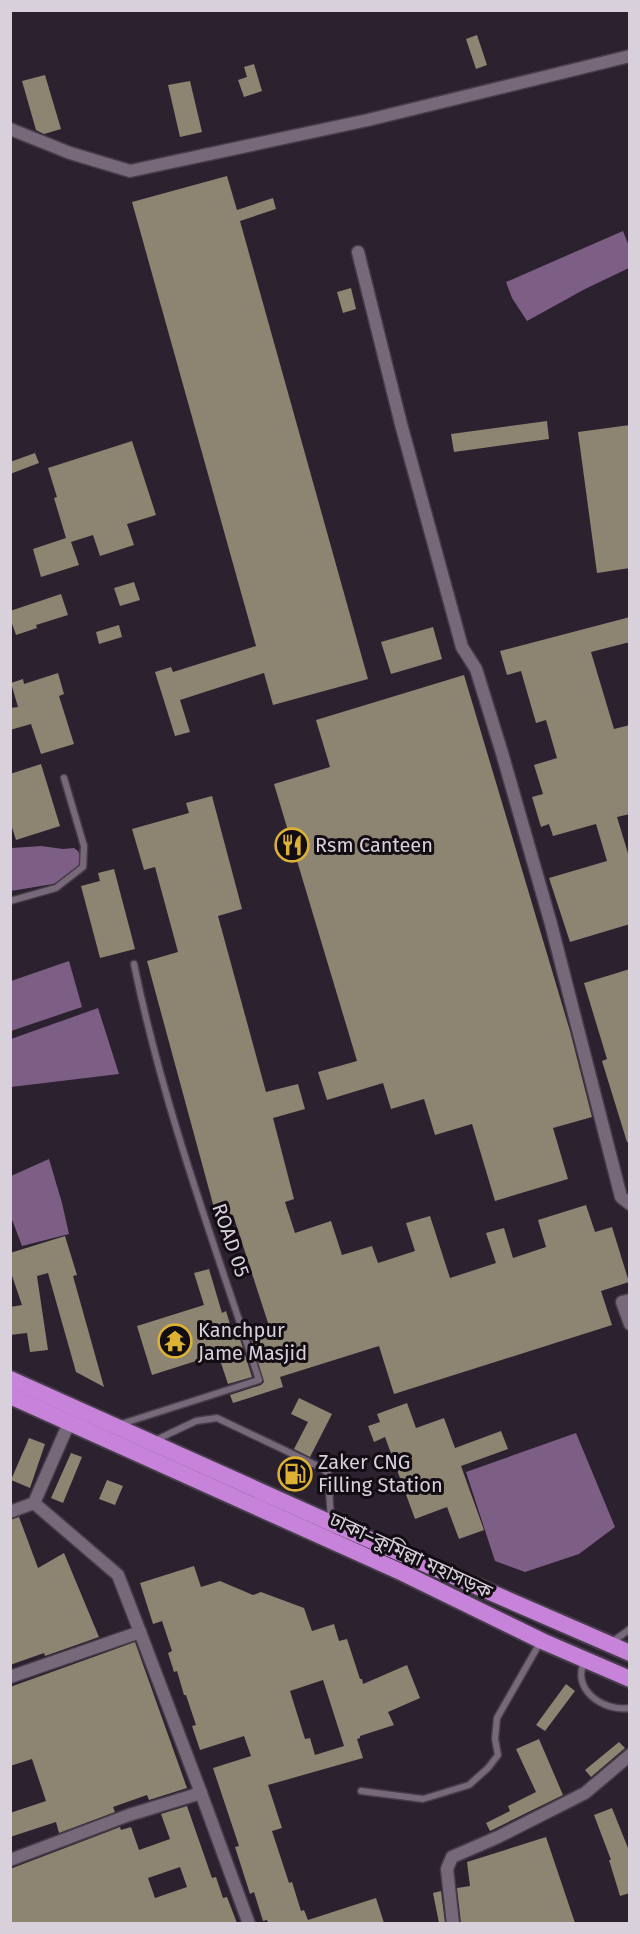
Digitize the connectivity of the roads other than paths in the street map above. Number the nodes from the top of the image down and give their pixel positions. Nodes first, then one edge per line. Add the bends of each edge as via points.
1 (630, 56) edge
2 (10, 129) edge
3 (358, 252) dead end
4 (64, 778) dead end
5 (10, 901) edge
6 (134, 964) dead end
7 (630, 1204) edge
8 (630, 1299) edge
9 (630, 1324) edge
10 (10, 1379) edge
11 (10, 1396) edge
12 (69, 1423) junction
13 (115, 1426) junction
14 (151, 1442) junction
15 (34, 1503) junction
16 (10, 1512) edge
17 (332, 1523) junction
18 (630, 1629) edge
19 (140, 1632) junction
20 (542, 1641) junction
21 (609, 1644) junction
22 (630, 1653) edge
23 (586, 1660) junction
24 (10, 1677) edge
25 (630, 1679) edge
26 (630, 1708) edge
27 (630, 1755) edge
28 (361, 1791) dead end
29 (201, 1793) junction
30 (10, 1860) edge
31 (249, 1923) edge
32 (453, 1923) edge

1 - 2 street via 368,120 130,171
3 - 7 street via 462,647 476,669 502,753 551,924 621,1197
4 - 5 lane via 84,846 83,867 56,888
6 - 13 lane, ROAD 05 via 179,1140 260,1380
8 - 9 street via 622,1302
10 - 13 highway, ঢাকা–কুমিল্লা মহাসড়ক
11 - 12 highway, ঢাকা–কুমিল্লা মহাসড়ক
12 - 15 street
12 - 20 highway, ঢাকা–কুমিল্লা মহাসড়ক via 403,1573
13 - 14 highway, ঢাকা–কুমিল্লা মহাসড়ক
14 - 17 highway, ঢাকা–কুমিল্লা মহাসড়ক
14 - 17 lane via 196,1421 217,1418 328,1473
15 - 16 street
15 - 19 street via 118,1575
17 - 21 highway, ঢাকা–কুমিল্লা মহাসড়ক
18 - 21 lane
19 - 24 street
19 - 29 street
20 - 23 highway, ঢাকা–কুমিল্লা মহাসড়ক
20 - 28 lane via 497,1718 498,1755 469,1785 423,1799
21 - 22 highway, ঢাকা–কুমিল্লা মহাসড়ক
23 - 25 highway, ঢাকা–কুমিল্লা মহাসড়ক
23 - 26 lane via 581,1669 587,1692 610,1708
27 - 32 street via 585,1793 452,1857 447,1869
29 - 30 street via 129,1815
29 - 31 street

